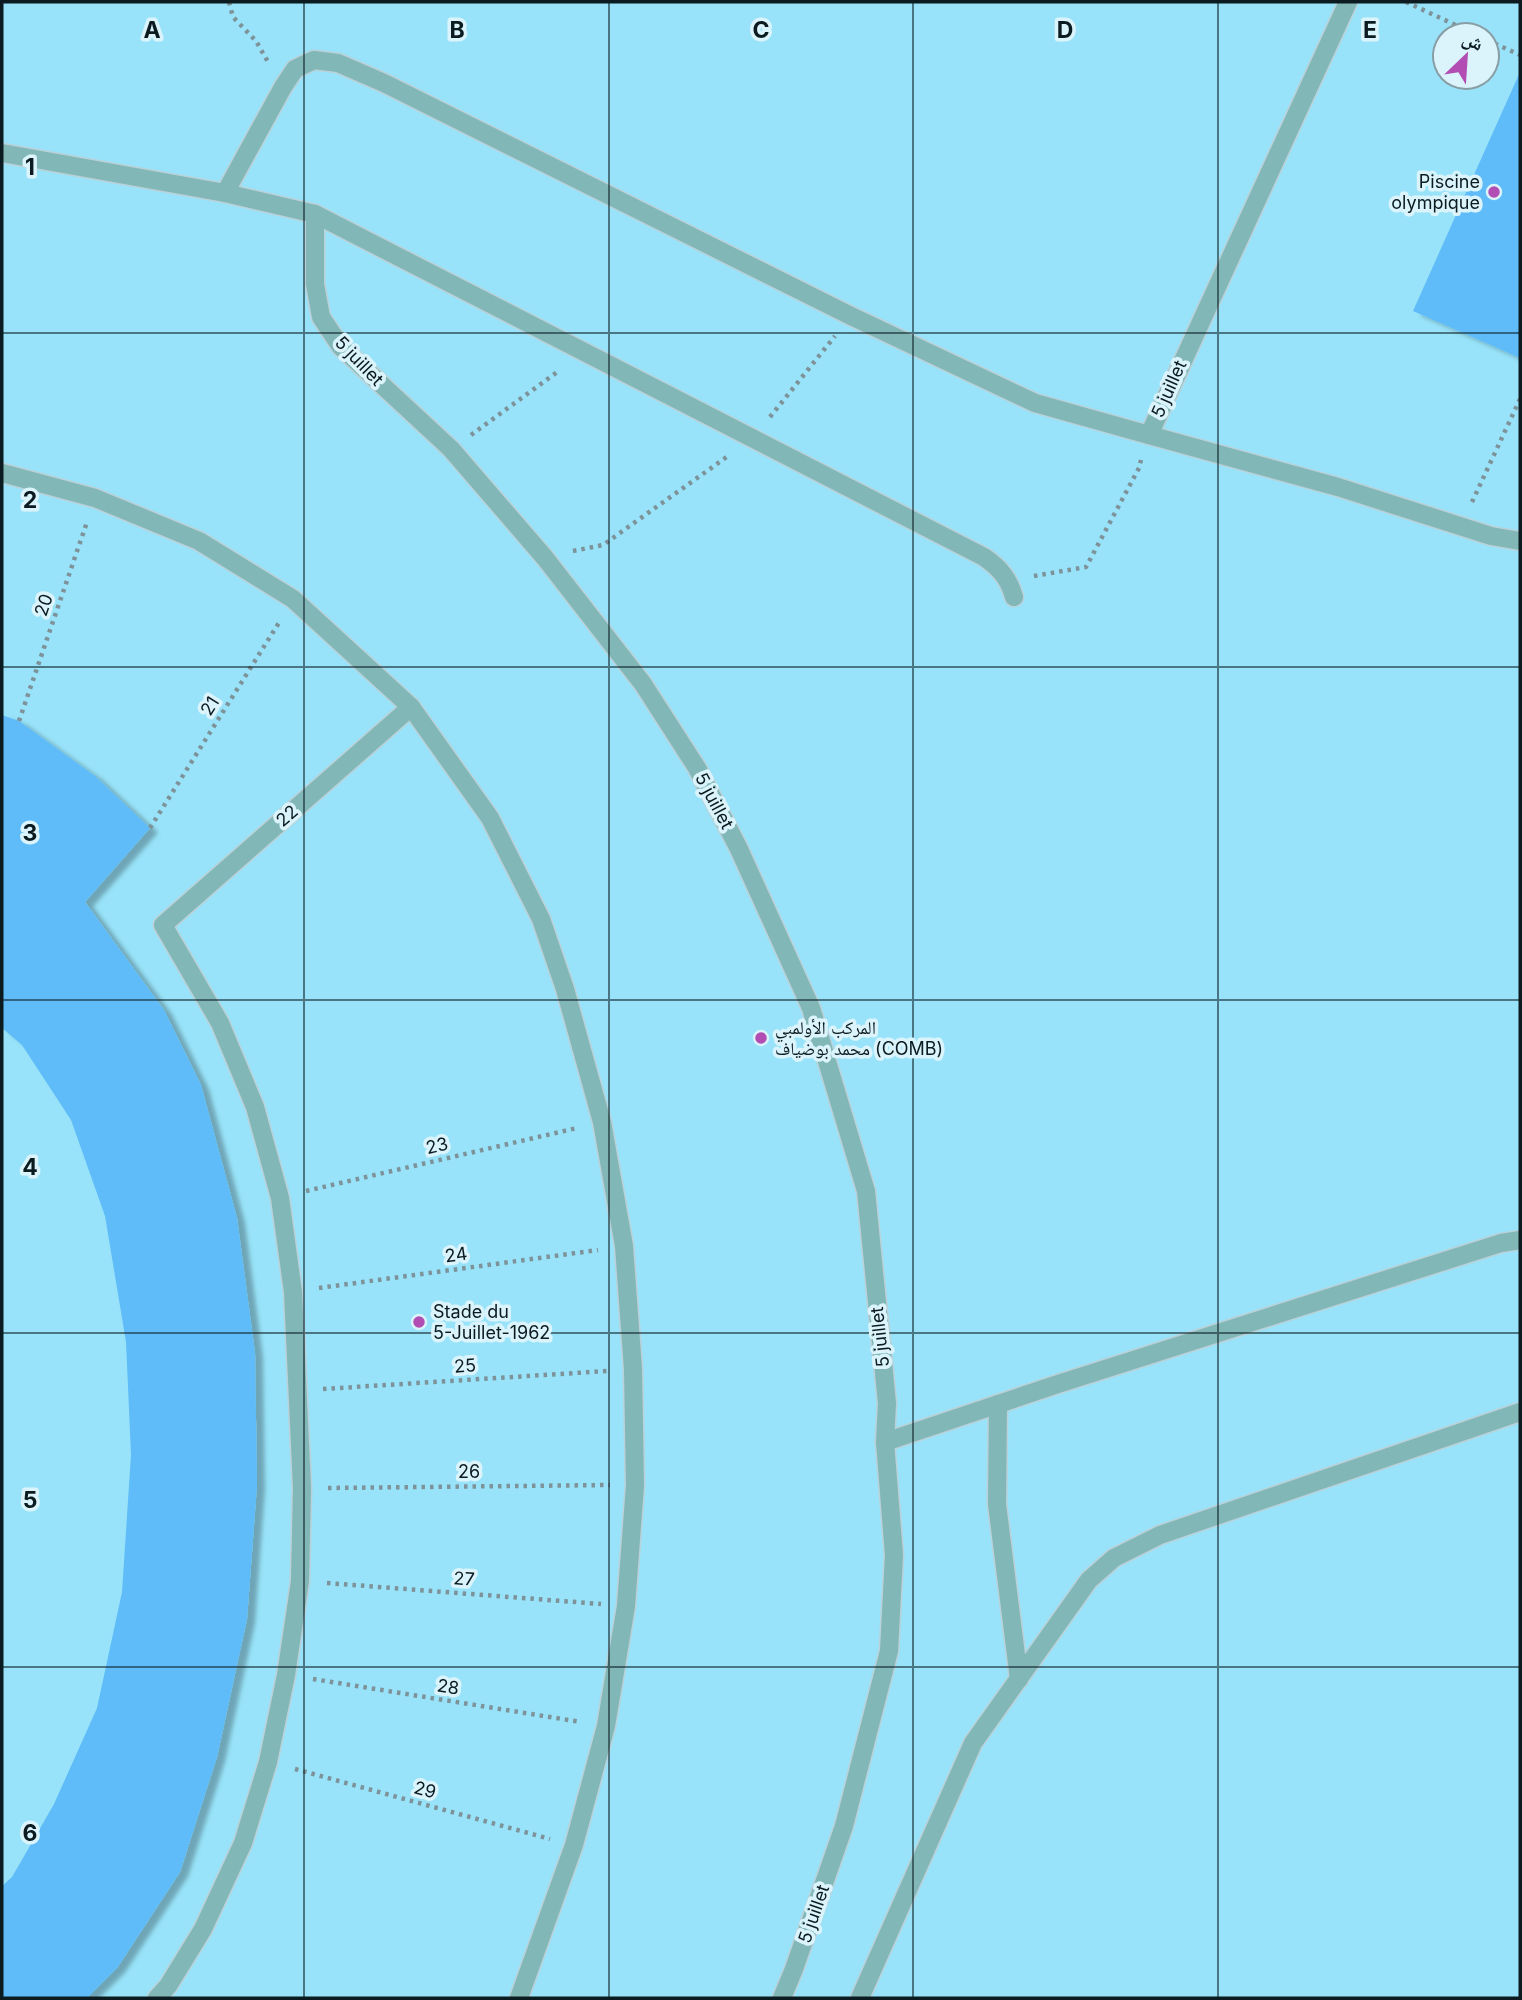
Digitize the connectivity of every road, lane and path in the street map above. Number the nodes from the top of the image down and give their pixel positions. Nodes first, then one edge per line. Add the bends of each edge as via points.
1 (229, 2) edge
2 (1348, 2) edge
3 (1406, 2) edge
4 (1447, 21) edge
5 (1501, 46) edge
6 (1520, 55) edge
7 (283, 87) junction
8 (2, 153) edge
9 (225, 192) junction
10 (315, 214) junction
11 (851, 316) junction
12 (584, 352) junction
13 (1520, 399) edge
14 (1149, 435) junction
15 (752, 439) junction
16 (451, 449) junction
17 (2, 473) edge
18 (95, 498) junction
19 (1460, 526) junction
20 (1520, 541) edge
21 (545, 558) junction
22 (1012, 589) joint
23 (293, 599) junction
24 (411, 707) junction
25 (19, 721) dead end
26 (150, 828) dead end
27 (602, 1122) junction
28 (280, 1198) junction
29 (1520, 1240) edge
30 (624, 1246) junction
31 (293, 1292) junction
32 (633, 1370) junction
33 (299, 1391) junction
34 (998, 1404) junction
35 (1520, 1412) edge
36 (885, 1442) junction
37 (635, 1485) junction
38 (302, 1488) junction
39 (300, 1581) junction
40 (626, 1606) junction
41 (286, 1675) junction
42 (1019, 1679) junction
43 (606, 1726) junction
44 (268, 1762) junction
45 (574, 1845) junction
46 (157, 1998) edge
47 (519, 1998) edge
48 (782, 1998) edge
49 (860, 1998) edge

1 - 7 path via 233,18 256,41
2 - 14 lane, 5 juillet
3 - 4 path
5 - 6 path
7 - 9 lane, 5 juillet
7 - 11 lane, 5 juillet via 295,69 314,60 338,63
8 - 9 lane
9 - 10 lane
10 - 12 lane
10 - 16 lane, 5 juillet via 314,284 321,317 341,347
11 - 14 lane, 5 juillet via 1035,403
11 - 15 path
12 - 15 lane
12 - 16 path
13 - 19 path
14 - 19 lane
14 - 22 path via 1139,468 1086,566
15 - 21 path via 603,545
15 - 22 lane via 984,557 996,565
16 - 21 lane, 5 juillet
17 - 18 lane
18 - 23 lane via 200,541
18 - 25 path, 20
19 - 20 lane
21 - 36 lane, 5 juillet via 643,684 697,768 811,1007 866,1191 887,1403
23 - 24 lane
23 - 26 path, 21
24 - 27 lane via 490,818 541,919
24 - 28 lane, 22 via 163,925 220,1023 256,1107
27 - 28 path, 23
27 - 30 lane
28 - 31 lane
29 - 34 lane
30 - 31 path, 24
30 - 32 lane
31 - 33 lane
32 - 33 path, 25
32 - 37 lane
33 - 38 lane
34 - 36 lane
34 - 42 lane via 997,1504
35 - 42 lane via 1160,1535 1114,1558 1089,1580
36 - 48 lane, 5 juillet via 894,1555 889,1651 844,1826
37 - 38 path, 26
37 - 40 lane
38 - 39 lane
39 - 40 path, 27
39 - 41 lane
40 - 43 lane
41 - 43 path, 28
41 - 44 lane
42 - 49 lane via 973,1743
43 - 45 lane
44 - 45 path, 29
44 - 46 lane via 243,1843 203,1929
45 - 47 lane

